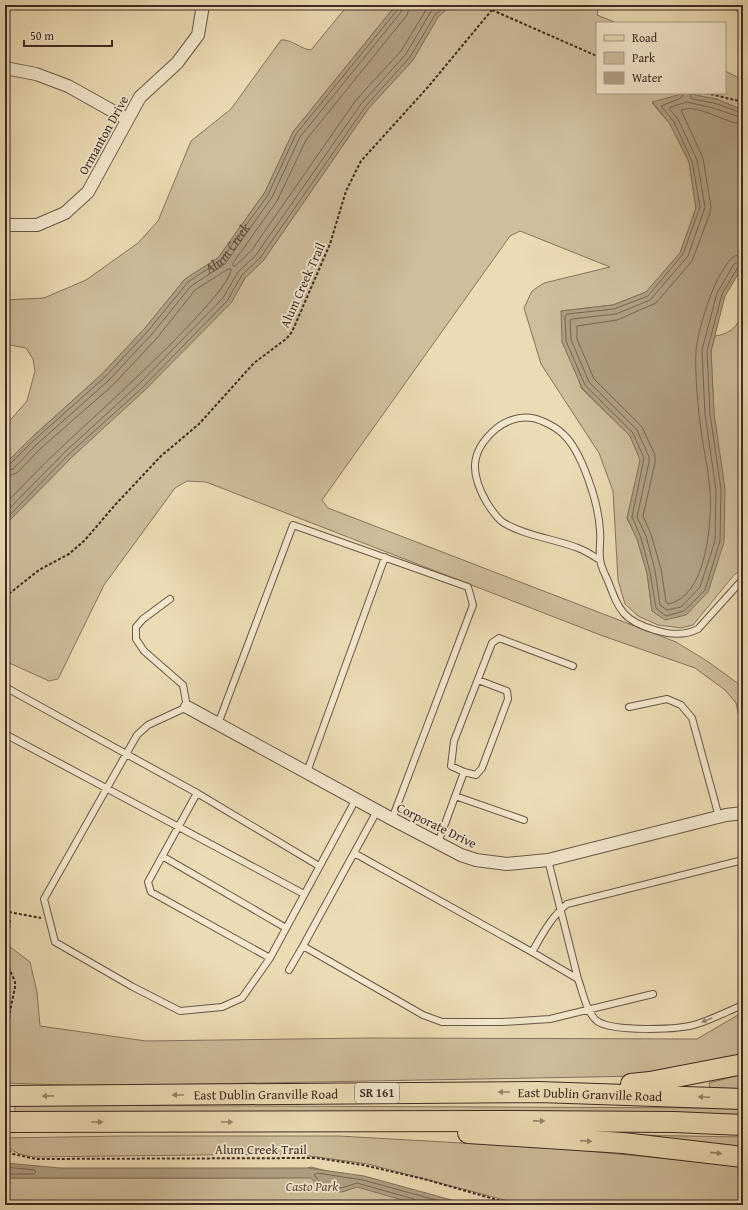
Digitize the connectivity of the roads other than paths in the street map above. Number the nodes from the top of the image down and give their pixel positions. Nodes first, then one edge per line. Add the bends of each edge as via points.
1 (203, 5) edge
2 (740, 5) edge
3 (743, 7) edge
4 (5, 68) edge
5 (127, 118) junction
6 (5, 225) edge
7 (385, 557) junction
8 (600, 560) junction
9 (743, 579) edge
10 (170, 598) dead end
11 (573, 666) dead end
12 (478, 680) junction
13 (5, 687) edge
14 (187, 707) junction
15 (629, 707) dead end
16 (218, 724) junction
17 (5, 734) edge
18 (126, 755) junction
19 (307, 772) junction
20 (464, 772) junction
21 (107, 789) junction
22 (197, 794) junction
23 (455, 796) junction
24 (356, 799) junction
25 (378, 811) junction
26 (743, 813) edge
27 (719, 817) junction
28 (392, 819) junction
29 (524, 820) dead end
30 (179, 825) junction
31 (438, 843) junction
32 (354, 853) junction
33 (162, 856) junction
34 (548, 860) junction
35 (743, 860) edge
36 (320, 866) junction
37 (304, 894) junction
38 (560, 910) junction
39 (286, 928) junction
40 (303, 946) junction
41 (532, 952) junction
42 (270, 958) junction
43 (289, 970) dead end
44 (578, 979) junction
45 (653, 994) dead end
46 (743, 1005) edge
47 (588, 1009) junction
48 (743, 1064) edge
49 (538, 1092) junction
50 (7, 1096) edge
51 (743, 1099) edge
52 (10, 1122) edge
53 (296, 1122) junction
54 (743, 1125) edge
55 (743, 1157) edge

1 - 5 street, Ormanton Drive via 198,35 177,62 140,97
2 - 3 street
4 - 5 street via 36,74 68,86
5 - 6 street, Ormanton Drive via 88,192 65,213 37,225
7 - 16 lane via 293,525
7 - 19 lane
7 - 28 lane via 468,587 473,605
8 - 8 lane via 600,530 593,498 586,472 573,446 563,434 536,418 510,420 497,428 476,454 474,476 490,509 508,526 579,548
8 - 9 lane via 618,607 625,617 646,628 678,635 689,634 698,629
10 - 14 lane via 136,627 136,639 144,651 183,685
11 - 12 lane via 499,638 492,643
12 - 20 lane via 454,741 452,766
12 - 20 lane via 507,691 508,698 482,768 476,775
13 - 18 lane
14 - 16 street, Corporate Drive
14 - 18 lane via 148,725 137,736
15 - 27 lane via 667,699 680,705 692,718
16 - 19 street, Corporate Drive
17 - 21 lane
18 - 21 lane
18 - 22 lane
19 - 24 street, Corporate Drive
20 - 23 lane
21 - 30 lane
21 - 42 lane via 44,899 54,942 180,1011 222,1007 242,998
22 - 30 lane
22 - 36 lane
23 - 29 lane
23 - 31 lane
24 - 25 street, Corporate Drive
24 - 36 lane
25 - 28 street, Corporate Drive
25 - 32 lane
26 - 27 street, Corporate Drive
27 - 34 street, Corporate Drive
28 - 31 street, Corporate Drive
30 - 33 lane
30 - 37 lane
31 - 34 street, Corporate Drive via 461,855 488,862 507,864
32 - 40 lane
32 - 41 lane
33 - 39 lane
33 - 42 lane via 148,882 151,892
34 - 38 lane
35 - 38 lane via 567,904
36 - 37 lane
37 - 39 lane
38 - 41 lane
38 - 44 lane
39 - 42 lane
40 - 43 lane
40 - 47 lane via 422,1015 442,1022 550,1019
41 - 44 lane
44 - 47 lane
45 - 47 lane
46 -> 47 lane via 697,1024 653,1028 611,1027 597,1021
48 - 49 main road via 650,1082
49 -> 50 main road, East Dublin Granville Road / SR 161
51 -> 49 main road, East Dublin Granville Road / SR 161
52 -> 53 main road, East Dublin Granville Road / SR 161
53 -> 54 main road, East Dublin Granville Road / SR 161 via 674,1122
53 -> 55 main road via 623,1143

